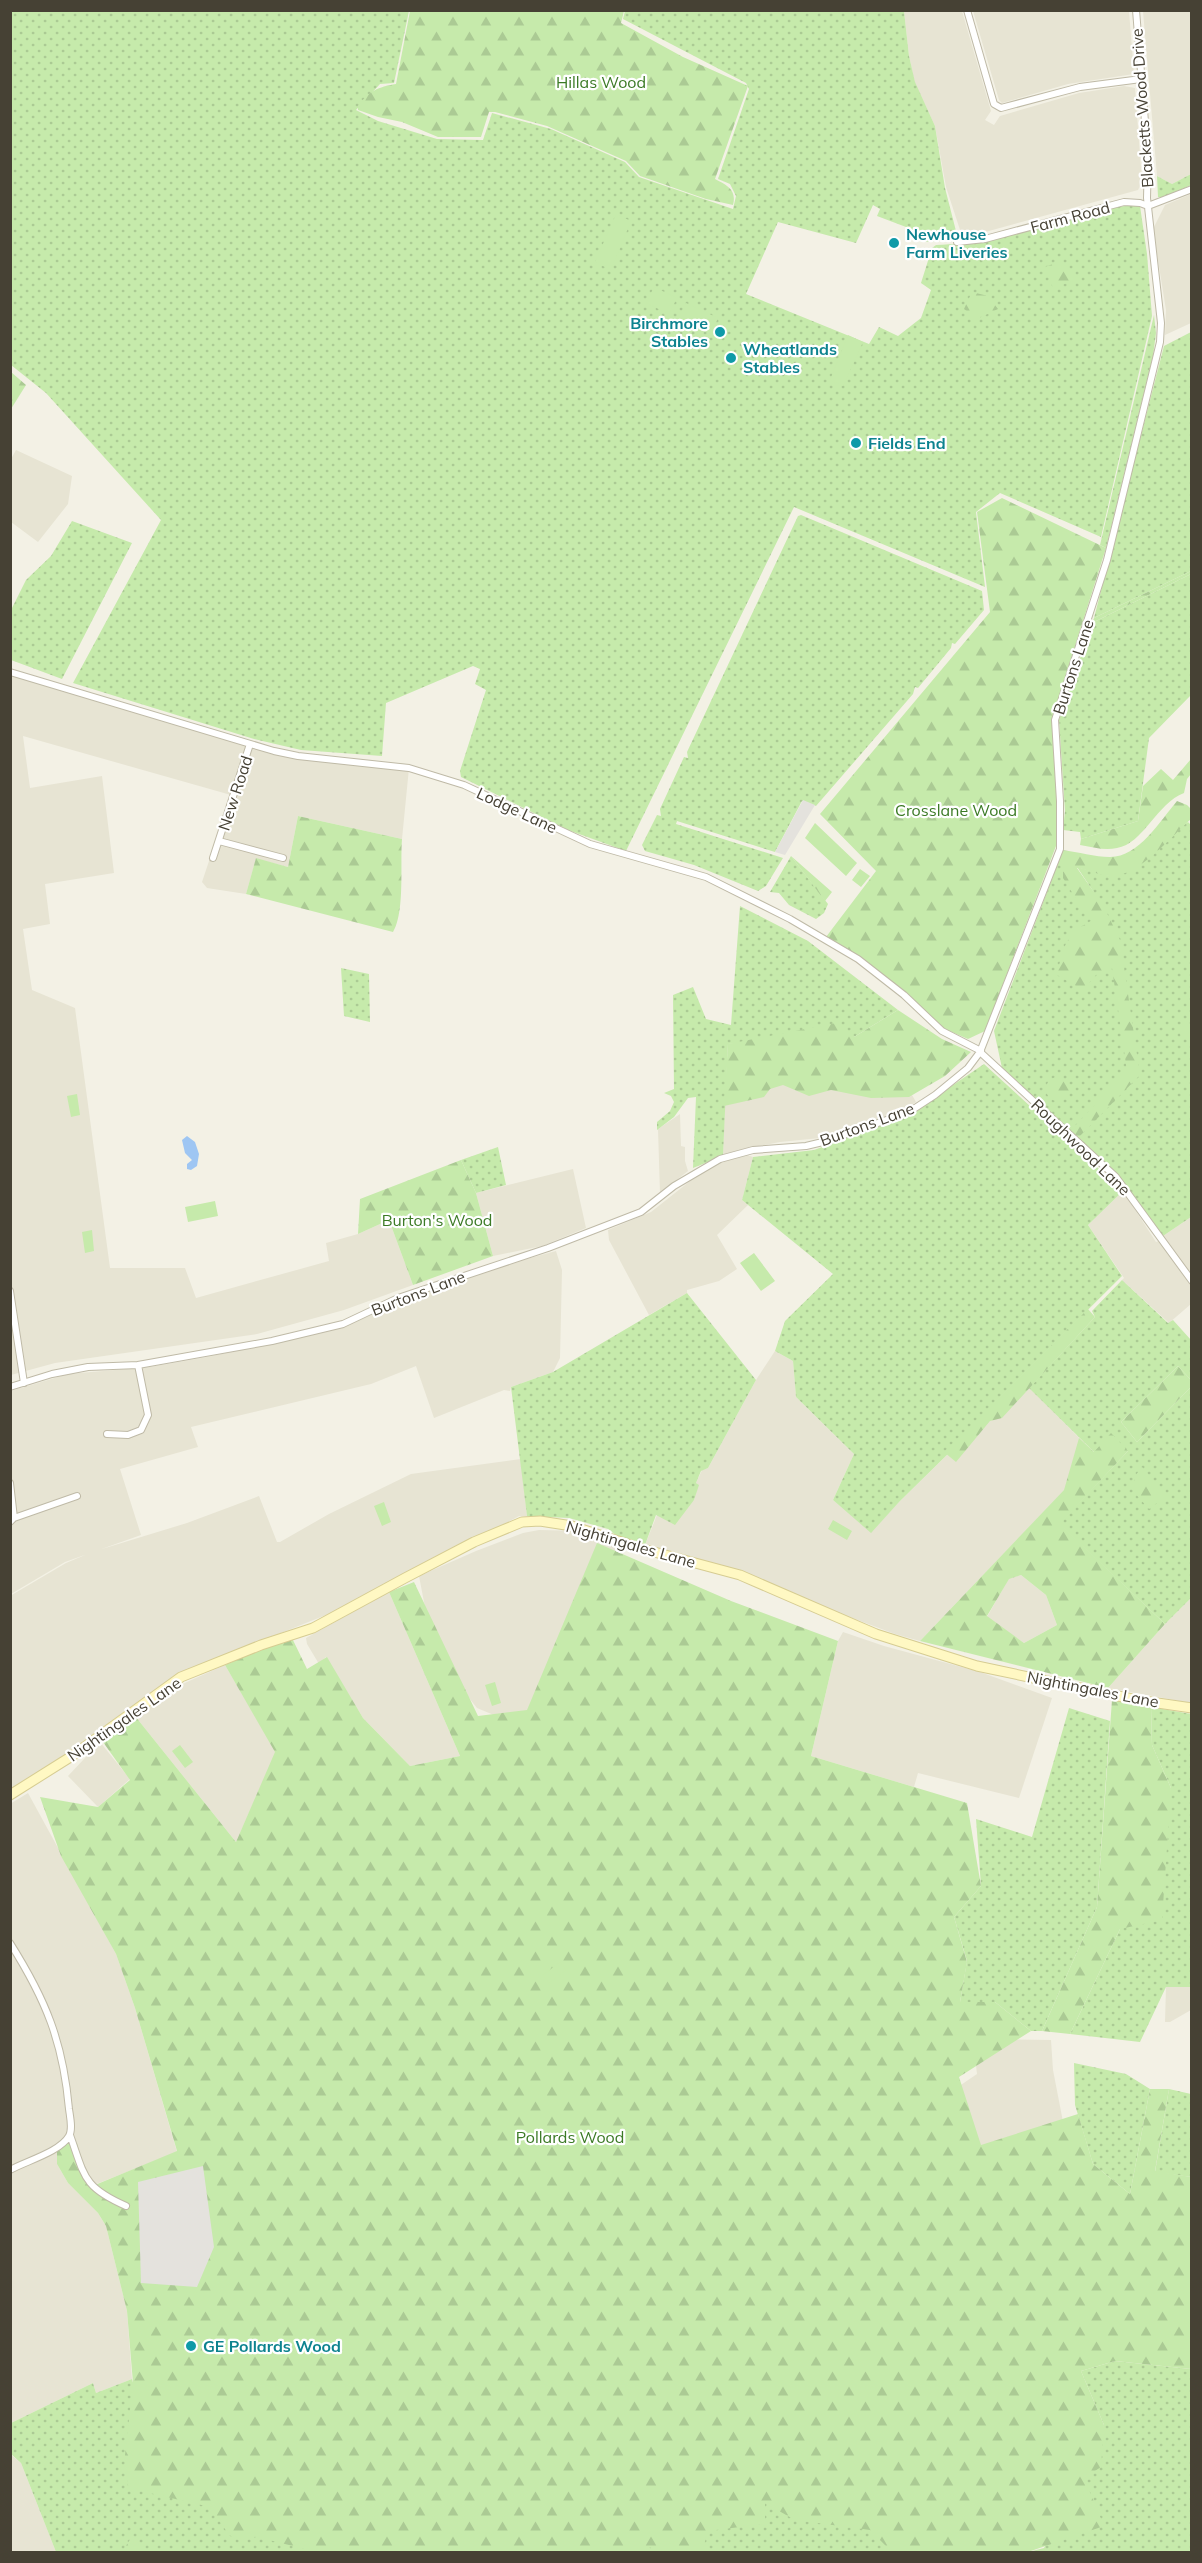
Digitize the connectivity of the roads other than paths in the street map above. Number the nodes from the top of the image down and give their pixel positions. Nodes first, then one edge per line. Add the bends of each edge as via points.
1 (967, 10) edge
2 (1136, 10) edge
3 (1141, 79) junction
4 (1191, 189) edge
5 (1148, 206) junction
6 (957, 242) dead end
7 (10, 672) edge
8 (250, 744) junction
9 (219, 841) junction
10 (213, 858) dead end
11 (283, 858) dead end
12 (980, 1052) junction
13 (1191, 1281) edge
14 (10, 1291) edge
15 (138, 1365) junction
16 (24, 1383) junction
17 (10, 1387) edge
18 (107, 1434) dead end
19 (10, 1483) edge
20 (77, 1496) dead end
21 (12, 1520) edge
22 (1191, 1708) edge
23 (10, 1795) edge
24 (10, 1943) edge
25 (70, 2135) junction
26 (10, 2170) edge
27 (126, 2206) dead end

1 - 3 street via 998,107 1080,87
2 - 3 street, Blacketts Wood Drive
3 - 5 street, Blacketts Wood Drive
4 - 5 street
5 - 6 street, Farm Road via 1124,202 985,239
5 - 12 street, Burtons Lane via 1160,342 1107,561 1055,720 1060,849
7 - 8 street, Lodge Lane
8 - 9 street, New Road
8 - 12 street, Lodge Lane via 298,756 409,768 464,785 590,844 706,878 781,914 858,959 942,1031
9 - 10 street, New Road
9 - 11 street, New Road
12 - 13 street, Roughwood Lane via 1116,1177
12 - 15 street, Burtons Lane via 968,1068 909,1112 806,1146 753,1150 720,1159 640,1212 548,1248 398,1298 343,1324
14 - 16 street
15 - 16 street, Burtons Lane via 88,1367
15 - 18 street via 148,1415 141,1430 128,1436
16 - 17 street, Burtons Lane
19 - 21 street
20 - 21 street
22 - 23 main road, Nightingales Lane via 977,1666 876,1634 740,1575 572,1526 522,1522 474,1542 313,1628 181,1677 72,1756
24 - 25 street via 36,1985 56,2032 68,2089
25 - 26 street via 58,2147
25 - 27 street via 86,2180 105,2197

